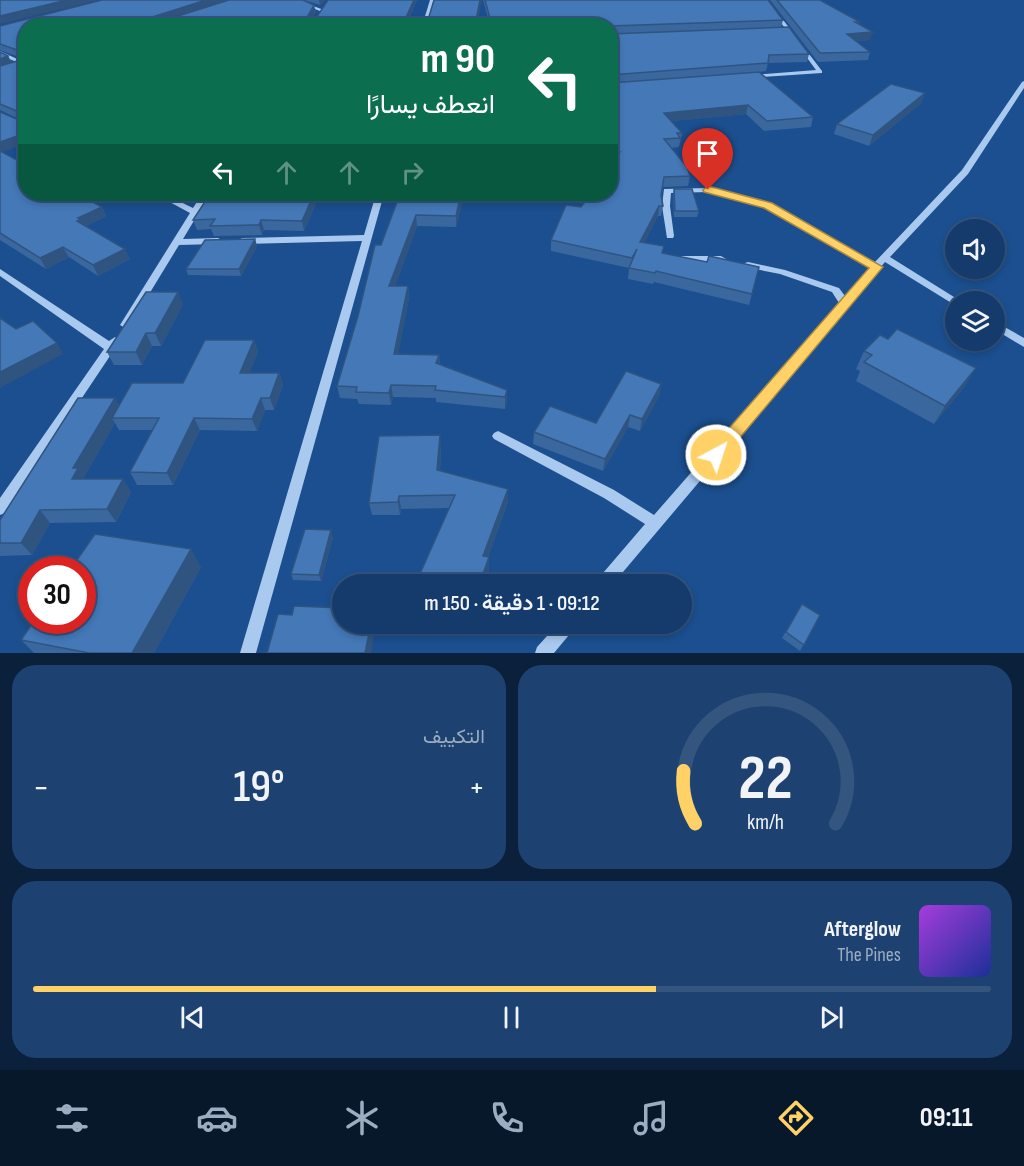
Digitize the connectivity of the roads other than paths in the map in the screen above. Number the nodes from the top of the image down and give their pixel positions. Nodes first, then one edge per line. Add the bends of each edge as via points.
1 (292, 0) edge
2 (329, 0) edge
3 (432, 0) edge
4 (766, 0) edge
5 (322, 10) junction
6 (317, 18) edge
7 (426, 18) edge
8 (777, 31) edge
9 (789, 31) junction
10 (0, 53) edge
11 (18, 62) edge
12 (739, 78) edge
13 (1024, 83) edge
14 (173, 201) edge
15 (202, 201) edge
16 (378, 201) edge
17 (195, 212) junction
18 (670, 236) dead end
19 (367, 238) junction
20 (224, 241) edge
21 (236, 241) edge
22 (176, 242) junction
23 (885, 258) junction
24 (676, 259) edge
25 (877, 267) junction
26 (0, 272) edge
27 (945, 295) edge
28 (844, 303) junction
29 (1005, 331) edge
30 (1024, 343) edge
31 (111, 348) junction
32 (498, 436) dead end
33 (0, 509) edge
34 (655, 524) junction
35 (612, 574) edge
36 (559, 634) edge
37 (248, 653) edge
38 (543, 653) edge

1 - 5 street
2 - 5 street
3 - 7 street
4 - 9 street
5 - 6 street
8 - 9 street
9 - 12 street via 820,72
10 - 11 street
13 - 23 street via 965,172
14 - 17 street
15 - 17 street
16 - 19 street
17 - 22 street
18 - 25 street via 667,191 708,190 768,206
19 - 21 street
19 - 37 street
20 - 22 street
22 - 31 street
23 - 25 street
23 - 27 street
24 - 28 street via 713,258 782,272 836,290
25 - 28 street
26 - 31 street
28 - 34 street
29 - 30 street
31 - 33 street
32 - 34 street via 609,494
34 - 35 street
36 - 38 street

